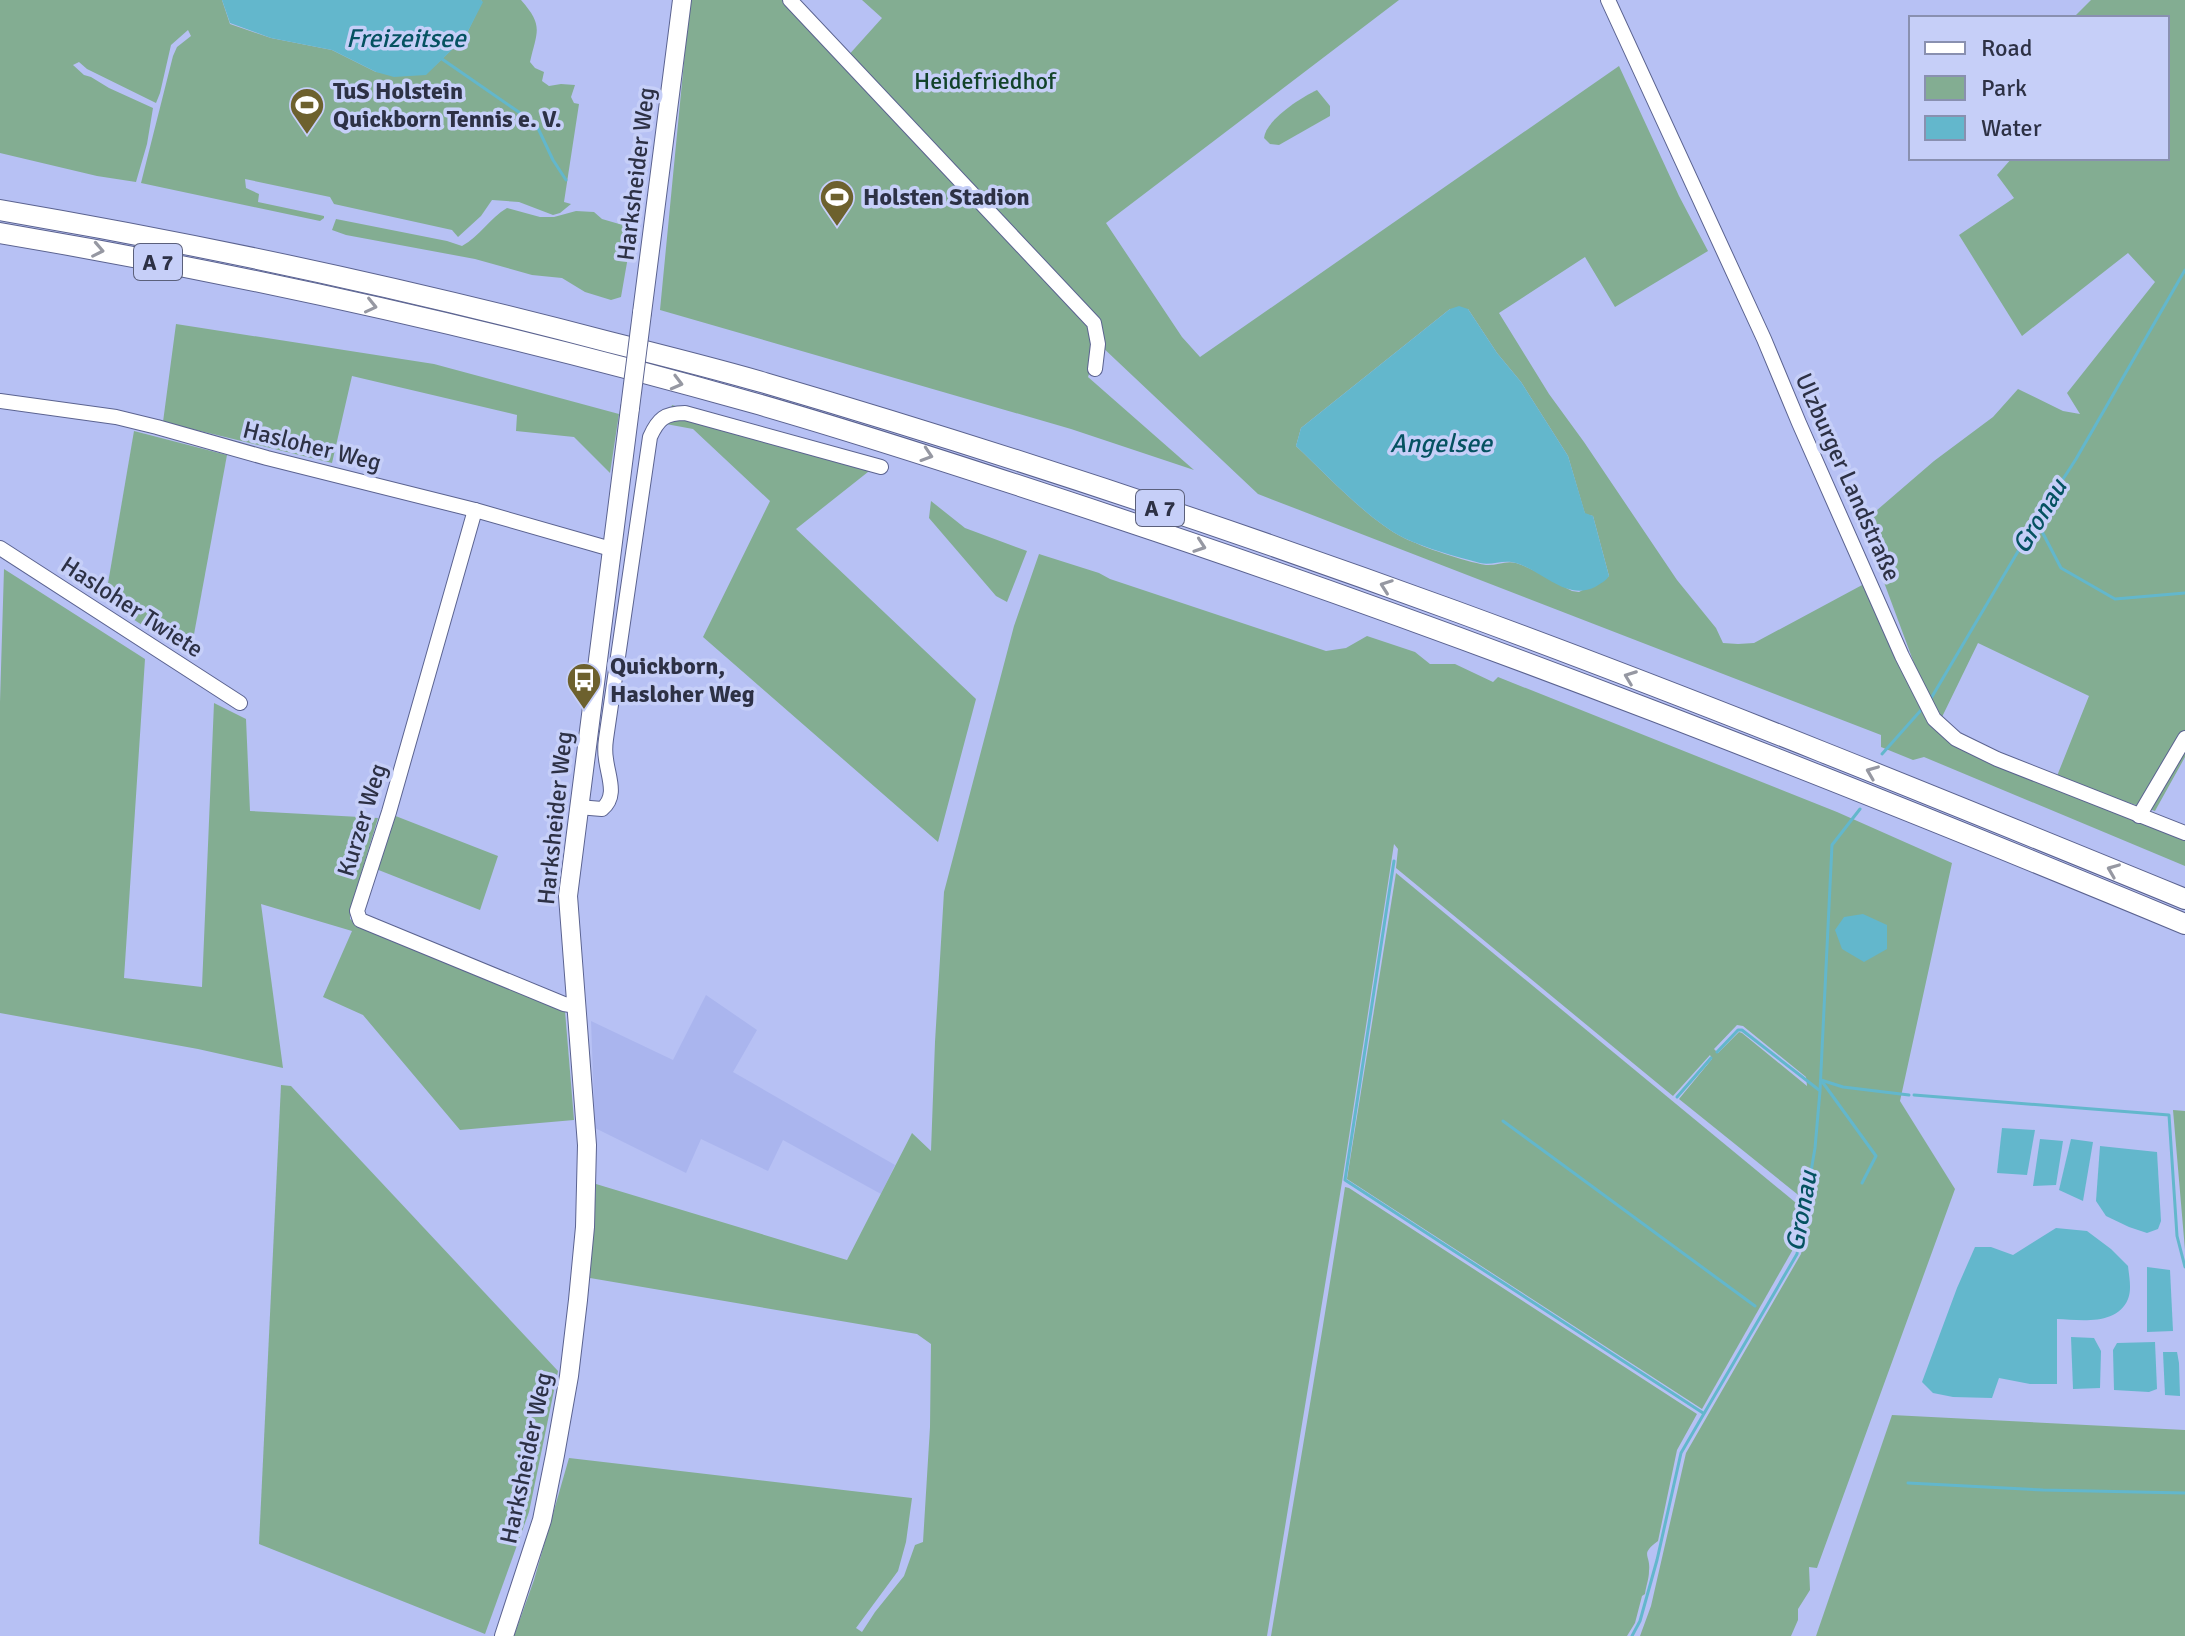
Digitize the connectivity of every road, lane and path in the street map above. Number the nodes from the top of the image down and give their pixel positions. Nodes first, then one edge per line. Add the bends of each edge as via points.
1 (682, 0) edge
2 (790, 0) edge
3 (1608, 0) edge
4 (0, 210) edge
5 (0, 233) edge
6 (21, 237) junction
7 (0, 243) edge
8 (1095, 369) dead end
9 (0, 401) edge
10 (881, 467) dead end
11 (475, 510) junction
12 (0, 548) edge
13 (611, 549) junction
14 (240, 703) dead end
15 (2185, 738) edge
16 (578, 807) junction
17 (2139, 816) junction
18 (2185, 833) edge
19 (2185, 899) edge
20 (2185, 924) edge
21 (576, 1006) junction
22 (504, 1636) edge

1 - 13 main road, Harksheider Weg, bridge
2 - 8 street via 1094,323
3 - 17 street, Ulzburger Landstraße via 1934,719 1956,739 1997,759
19 -> 4 highway, A 7 via 1473,618 1025,462 760,381 500,313 212,248
5 - 6 highway, A 7
6 - 7 highway
6 -> 20 highway, A 7 via 295,288 494,335 901,447 1451,635 1713,733
9 - 11 street, Hasloher Weg via 116,417
10 - 16 street via 685,413 663,416 650,437 606,739 611,797 602,809
11 - 13 street, Hasloher Weg
11 - 21 street, Kurzer Weg via 357,911 360,920
12 - 14 street, Hasloher Twiete
13 - 16 main road, Harksheider Weg
15 - 17 street
16 - 21 main road, Harksheider Weg via 568,896
17 - 18 street, Ulzburger Landstraße
21 - 22 main road, Harksheider Weg via 587,1145 578,1300 542,1520

